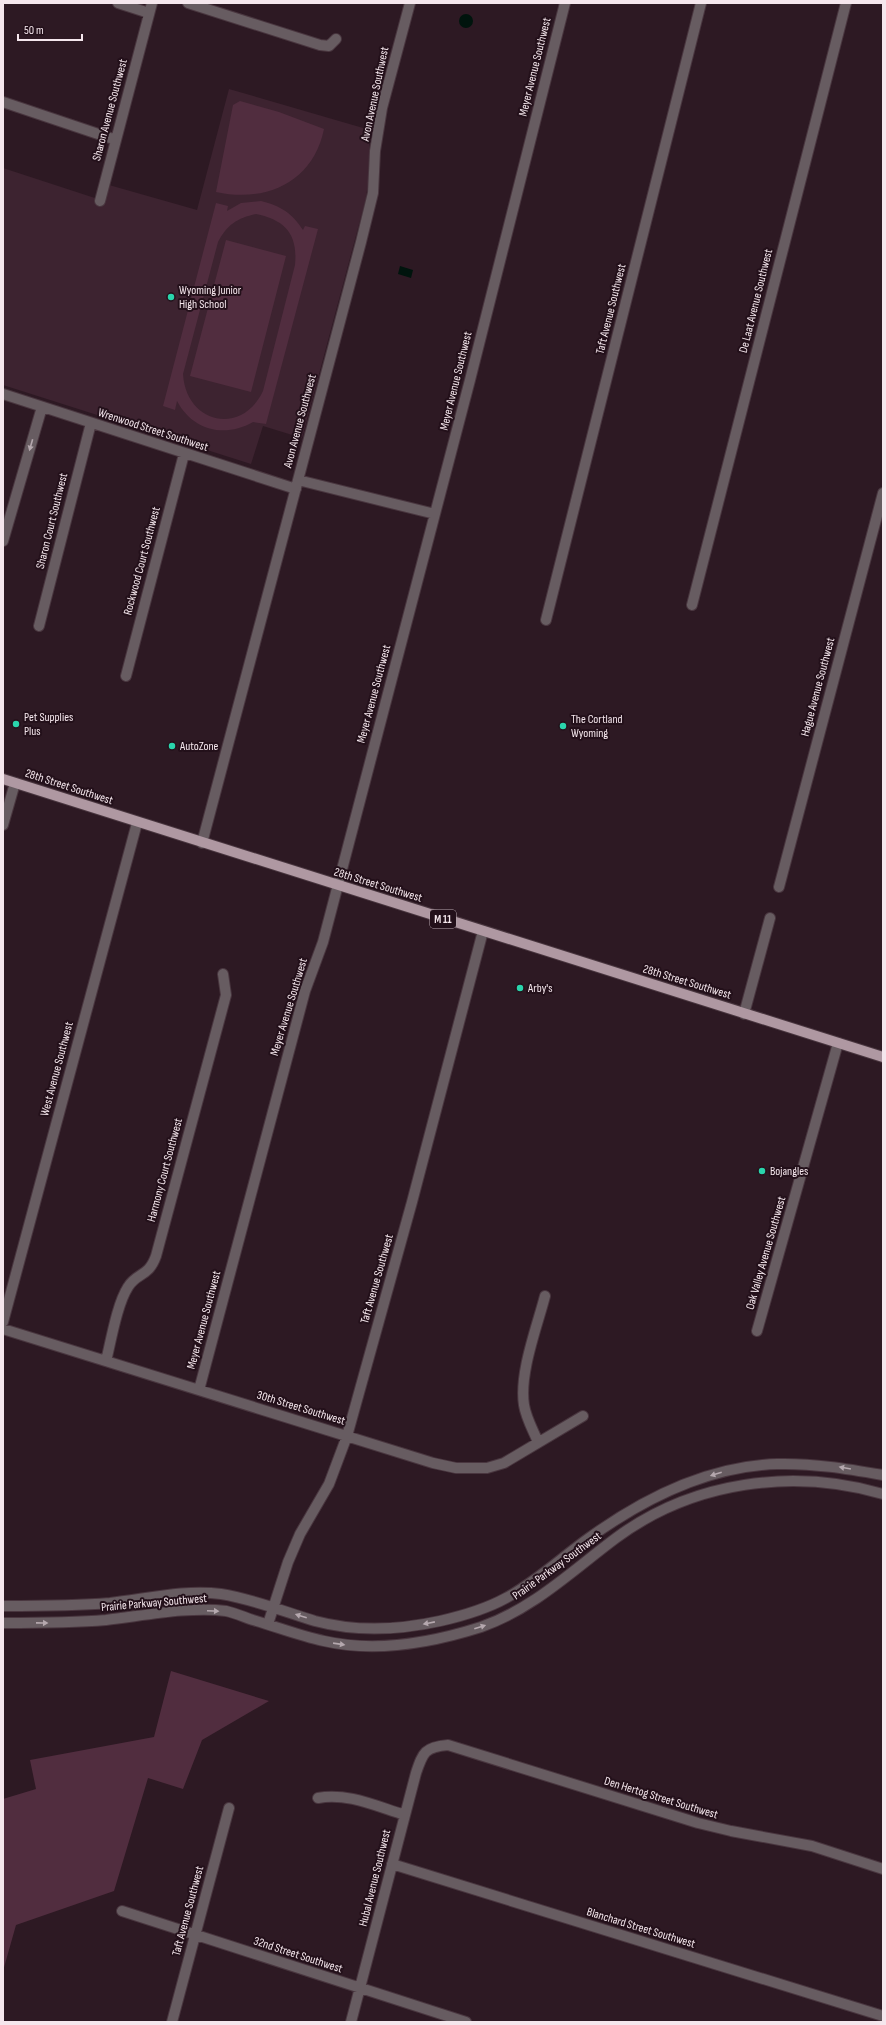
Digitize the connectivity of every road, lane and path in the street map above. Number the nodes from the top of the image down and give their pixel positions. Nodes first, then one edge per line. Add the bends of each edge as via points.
1 (118, 3) edge
2 (188, 3) edge
3 (410, 3) edge
4 (565, 3) edge
5 (702, 3) edge
6 (846, 3) edge
7 (150, 8) edge
8 (336, 39) dead end
9 (3, 102) edge
10 (116, 140) junction
11 (100, 201) dead end
12 (3, 394) edge
13 (42, 407) junction
14 (91, 423) junction
15 (184, 454) junction
16 (297, 484) junction
17 (883, 493) edge
18 (434, 514) junction
19 (3, 541) edge
20 (692, 605) dead end
21 (546, 620) dead end
22 (39, 626) dead end
23 (126, 676) dead end
24 (3, 779) edge
25 (15, 783) junction
26 (137, 823) junction
27 (3, 825) edge
28 (202, 843) junction
29 (337, 886) junction
30 (779, 887) dead end
31 (770, 918) dead end
32 (483, 931) junction
33 (223, 974) dead end
34 (744, 1014) junction
35 (838, 1043) junction
36 (883, 1057) edge
37 (545, 1296) dead end
38 (3, 1322) edge
39 (3, 1329) edge
40 (757, 1332) dead end
41 (106, 1361) junction
42 (199, 1390) junction
43 (583, 1416) dead end
44 (347, 1436) junction
45 (538, 1442) junction
46 (883, 1475) edge
47 (883, 1494) edge
48 (3, 1606) edge
49 (273, 1608) junction
50 (455, 1616) junction
51 (3, 1623) edge
52 (268, 1624) junction
53 (460, 1633) junction
54 (434, 1746) joint
55 (318, 1798) dead end
56 (229, 1808) dead end
57 (405, 1816) junction
58 (392, 1864) junction
59 (883, 1869) edge
60 (122, 1911) dead end
61 (195, 1935) junction
62 (360, 1989) junction
63 (883, 2016) edge
64 (172, 2022) edge
65 (351, 2022) edge
66 (466, 2022) edge

1 - 7 street
2 - 8 street via 329,46
3 - 16 street, Avon Avenue Southwest via 382,108 375,151 373,193
4 - 18 street, Meyer Avenue Southwest
5 - 21 street, Taft Avenue Southwest
6 - 20 street, De Laat Avenue Southwest
7 - 10 street, Sharon Avenue Southwest
9 - 10 street
10 - 11 street, Sharon Avenue Southwest
12 - 13 street, Wrenwood Street Southwest
13 - 14 street, Wrenwood Street Southwest
13 -> 19 street
14 - 15 street, Wrenwood Street Southwest
14 - 22 street, Sharon Court Southwest
15 - 16 street, Wrenwood Street Southwest
15 - 23 street, Rockwood Court Southwest
16 - 18 street, Wrenwood Street Southwest
16 - 28 street, Avon Avenue Southwest
17 - 30 street, Hague Avenue Southwest
18 - 29 street, Meyer Avenue Southwest
24 - 25 main road, 28th Street Southwest / M 11
25 - 26 main road, 28th Street Southwest / M 11
25 - 27 street
26 - 28 main road, 28th Street Southwest / M 11
26 - 38 street, West Avenue Southwest
28 - 29 main road, 28th Street Southwest / M 11
29 - 32 main road, 28th Street Southwest / M 11
29 - 42 street, Meyer Avenue Southwest via 323,942 305,991
31 - 34 street
32 - 34 main road, 28th Street Southwest / M 11
32 - 44 street, Taft Avenue Southwest
33 - 41 street, Harmony Court Southwest via 226,995 156,1256 152,1267 131,1283 124,1296
34 - 35 main road, 28th Street Southwest / M 11
35 - 36 main road, 28th Street Southwest / M 11
35 - 40 street, Oak Valley Avenue Southwest
37 - 45 street via 525,1373 523,1392 528,1419
39 - 41 street, 30th Street Southwest
41 - 42 street, 30th Street Southwest
42 - 44 street, 30th Street Southwest
43 - 45 street, 30th Street Southwest
44 - 45 street, 30th Street Southwest via 433,1462 469,1469 487,1468 504,1462
44 - 49 street, Taft Avenue Southwest via 329,1484 300,1534
46 -> 50 street, Prairie Parkway Southwest via 839,1467 777,1464 723,1472 688,1483 634,1509 504,1599
53 -> 47 street, Prairie Parkway Southwest via 481,1627 519,1610 539,1598 634,1526 668,1508 701,1495 734,1486 808,1480 844,1484
48 - 49 street, Prairie Parkway Southwest via 60,1606 186,1594 220,1594
50 -> 49 street, Prairie Parkway Southwest via 410,1627 381,1629 318,1621
49 - 52 street, Taft Avenue Southwest
50 - 53 street
51 -> 52 street, Prairie Parkway Southwest via 74,1623 200,1610 227,1611
52 -> 53 street, Prairie Parkway Southwest via 325,1642 358,1646 392,1646
54 - 57 street, Hubal Avenue Southwest via 427,1749 420,1758
54 - 59 street, Den Hertog Street Southwest via 448,1745 714,1828 812,1846
55 - 57 street via 342,1797
56 - 61 street, Taft Avenue Southwest
57 - 58 street, Hubal Avenue Southwest
58 - 62 street, Hubal Avenue Southwest
58 - 63 street, Blanchard Street Southwest
60 - 61 street, 32nd Street Southwest
61 - 62 street, 32nd Street Southwest
61 - 64 street, Taft Avenue Southwest
62 - 65 street, Hubal Avenue Southwest
62 - 66 street, 32nd Street Southwest

